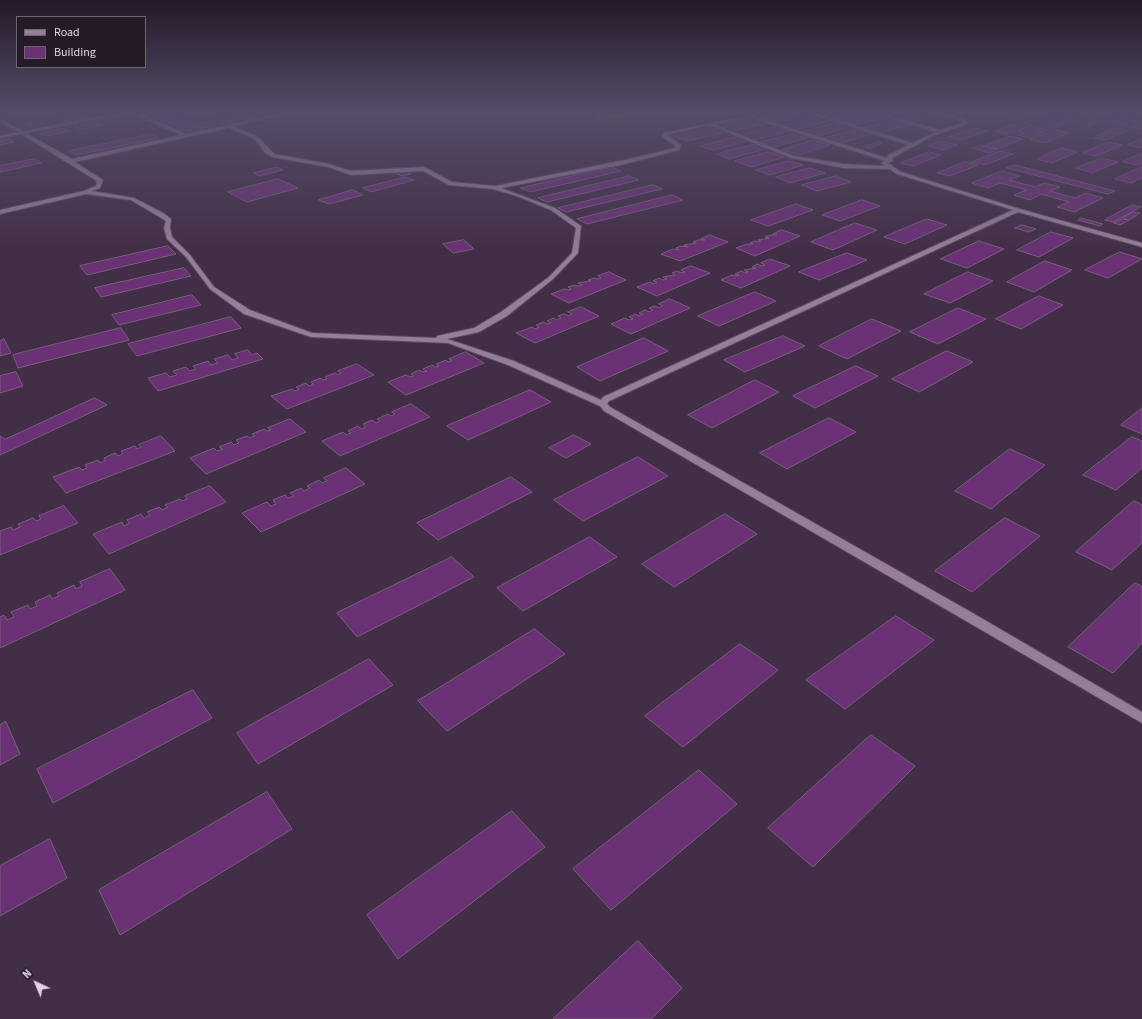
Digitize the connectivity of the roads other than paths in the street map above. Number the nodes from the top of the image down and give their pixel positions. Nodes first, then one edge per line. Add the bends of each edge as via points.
1 (67, 159) edge
2 (82, 159) edge
3 (288, 159) edge
4 (639, 159) edge
5 (802, 159) edge
6 (882, 159) edge
7 (71, 161) junction
8 (890, 161) joint
9 (892, 168) junction
10 (494, 188) junction
11 (86, 192) junction
12 (1018, 210) junction
13 (0, 212) edge
14 (1142, 245) edge
15 (431, 340) junction
16 (603, 404) junction
17 (1142, 718) edge

1 - 7 street
2 - 7 street
3 - 10 street via 351,173 424,169 451,184
4 - 10 street
5 - 9 street via 844,166
6 - 8 street
7 - 11 street via 100,180 98,187
8 - 9 street via 884,163
9 - 12 street via 911,177
10 - 15 street via 553,209 579,227 575,254 551,278 504,314 476,330
11 - 13 street
11 - 15 street via 132,199 162,214 170,220 167,228 169,238 188,256 212,288 247,312 311,335
12 - 14 street
12 - 16 street via 606,399
15 - 16 street via 449,341 511,363
16 - 17 street via 607,409

